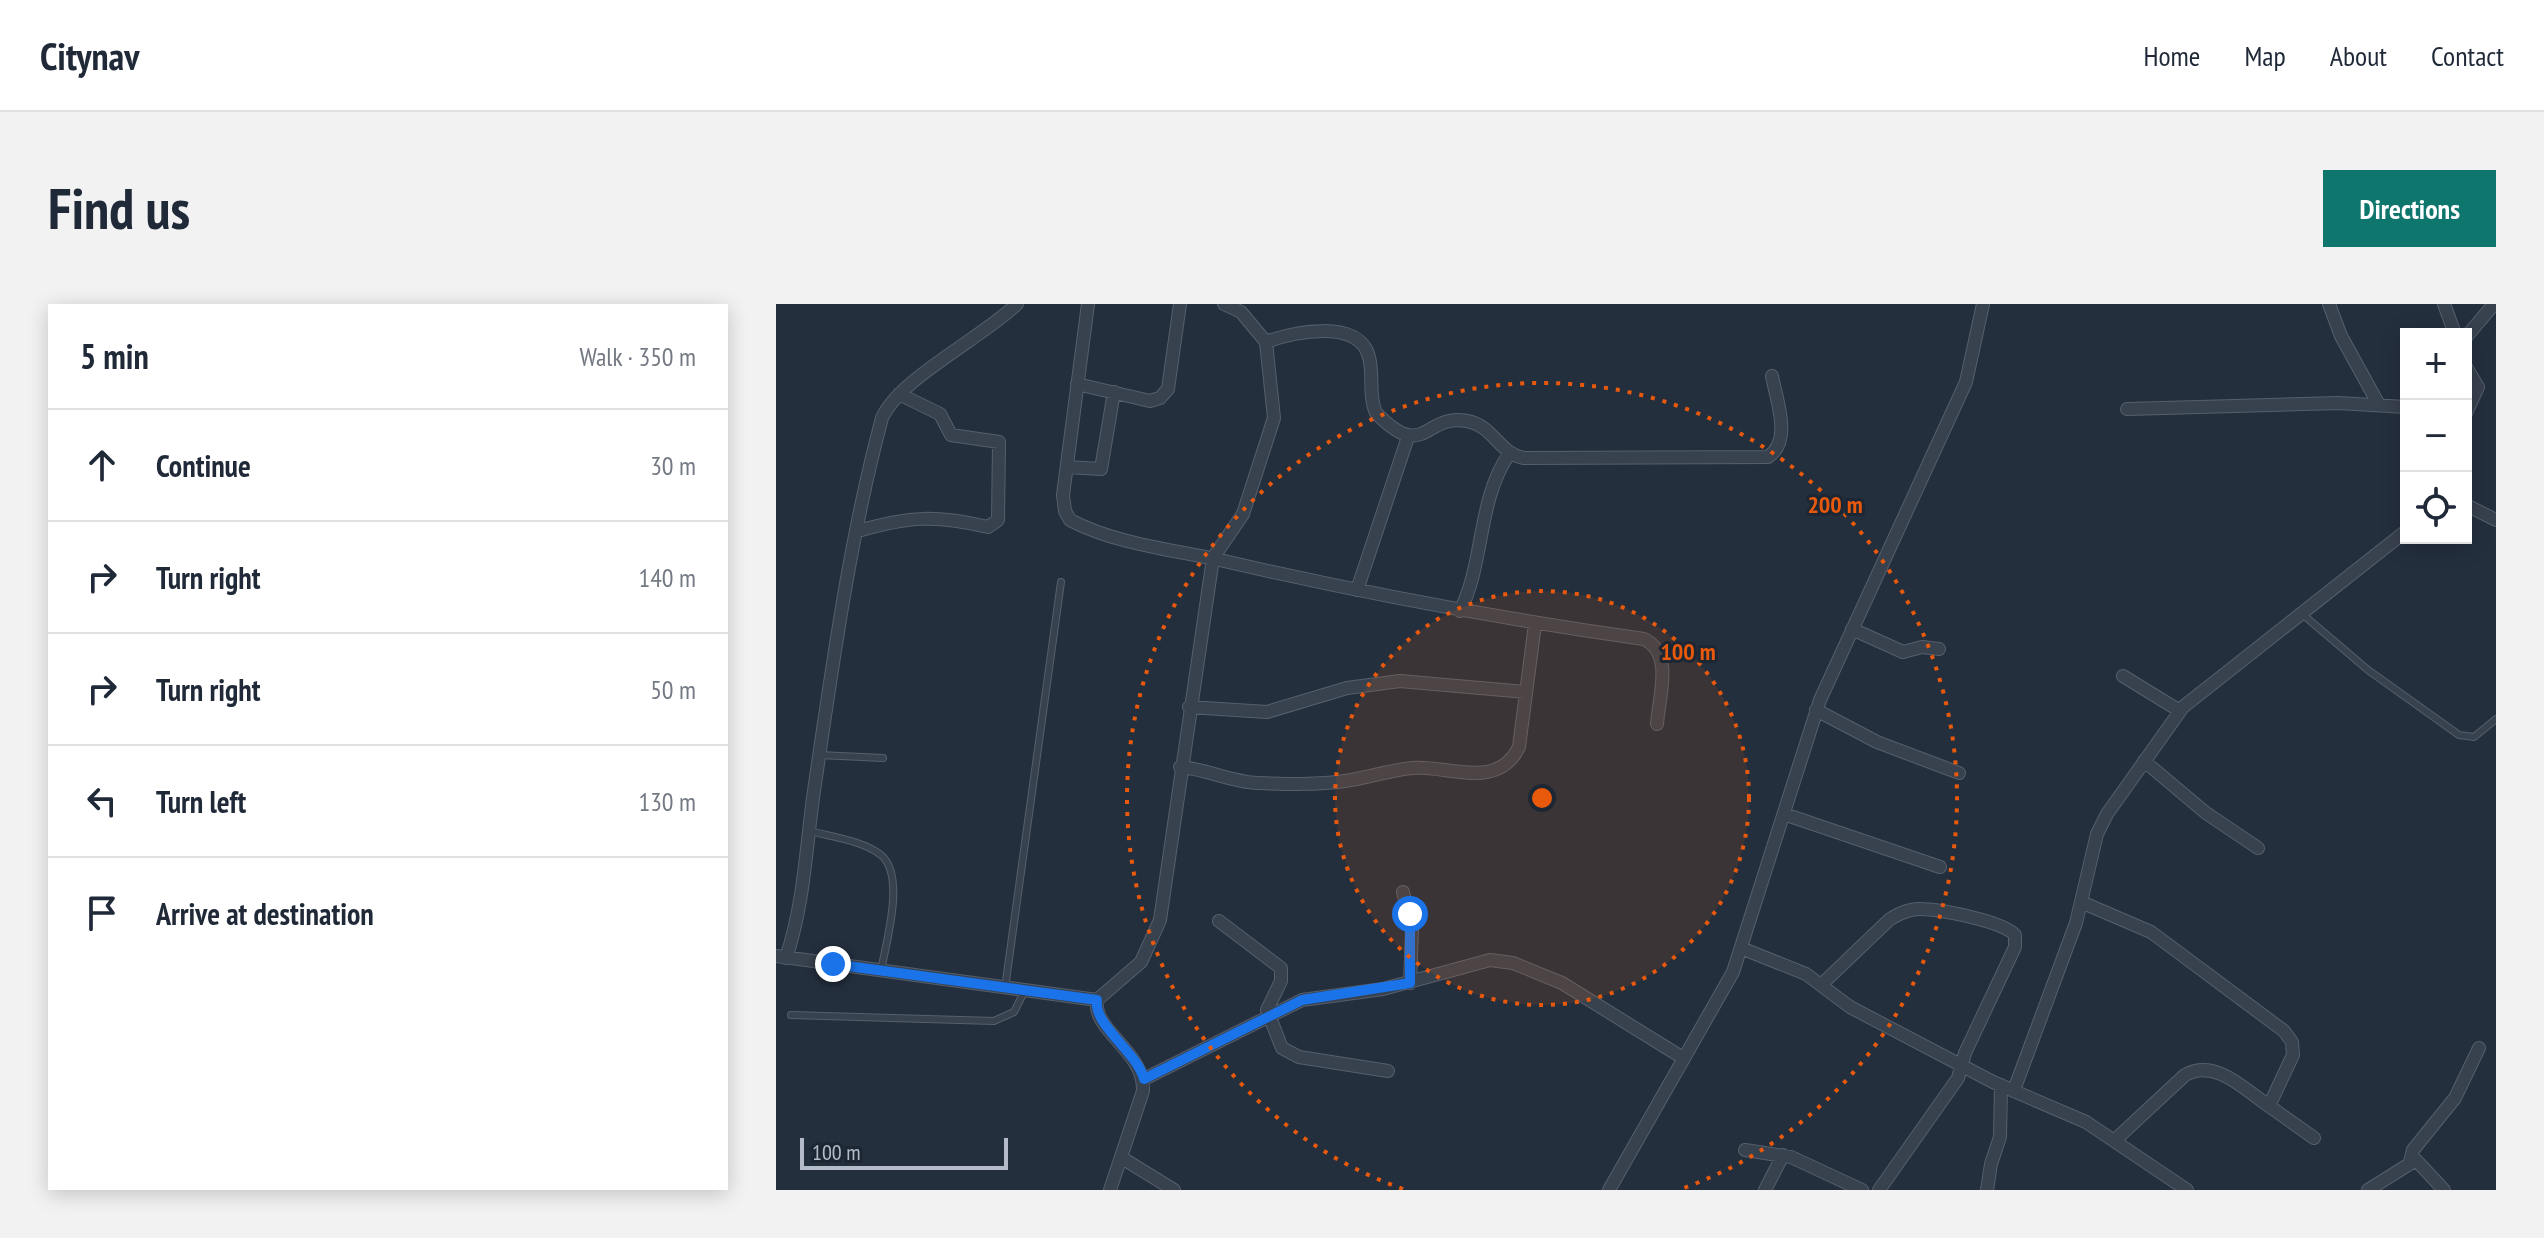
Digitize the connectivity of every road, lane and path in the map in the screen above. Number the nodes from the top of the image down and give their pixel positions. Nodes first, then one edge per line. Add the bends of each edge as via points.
1 (1017, 304) edge
2 (1088, 304) edge
3 (1180, 304) edge
4 (1224, 304) edge
5 (1983, 304) edge
6 (2329, 304) edge
7 (2444, 304) edge
8 (2494, 304) edge
9 (2453, 328) edge
10 (2472, 330) edge
11 (1266, 342) junction
12 (1772, 376) dead end
13 (2472, 377) edge
14 (1077, 384) junction
15 (1114, 392) junction
16 (899, 394) junction
17 (2472, 399) edge
18 (2379, 405) junction
19 (2400, 407) edge
20 (2127, 409) dead end
21 (1408, 437) junction
22 (1509, 454) junction
23 (1067, 467) junction
24 (2472, 508) edge
25 (2496, 520) edge
26 (858, 531) junction
27 (2400, 536) edge
28 (1213, 558) junction
29 (1061, 582) dead end
30 (1357, 590) junction
31 (1460, 611) junction
32 (2301, 613) junction
33 (1535, 624) junction
34 (1852, 629) junction
35 (1939, 649) dead end
36 (2123, 676) dead end
37 (1526, 692) junction
38 (1189, 707) junction
39 (1816, 710) junction
40 (2180, 711) junction
41 (2496, 719) edge
42 (1657, 724) dead end
43 (819, 755) junction
44 (883, 758) dead end
45 (2144, 761) junction
46 (1180, 767) junction
47 (1959, 773) dead end
48 (1784, 814) junction
49 (808, 830) junction
50 (2258, 848) dead end
51 (1940, 867) dead end
52 (1403, 892) dead end
53 (2081, 902) junction
54 (1219, 921) dead end
55 (1741, 948) junction
56 (781, 957) edge
57 (881, 971) junction
58 (1410, 983) junction
59 (1821, 985) junction
60 (1005, 988) junction
61 (1025, 990) junction
62 (1097, 1000) junction
63 (791, 1015) dead end
64 (1268, 1016) junction
65 (2479, 1048) dead end
66 (1683, 1058) junction
67 (1963, 1066) junction
68 (1388, 1071) dead end
69 (1144, 1079) junction
70 (2001, 1085) junction
71 (2014, 1090) junction
72 (2269, 1106) junction
73 (2314, 1138) dead end
74 (2114, 1141) junction
75 (1745, 1150) dead end
76 (1783, 1155) junction
77 (1122, 1158) junction
78 (2410, 1162) junction
79 (1110, 1190) edge
80 (1174, 1190) edge
81 (1609, 1190) edge
82 (1765, 1190) edge
83 (1862, 1190) edge
84 (1879, 1190) edge
85 (1987, 1190) edge
86 (2187, 1190) edge
87 (2368, 1190) edge
88 (2444, 1190) edge

1 - 16 street
2 - 14 street
3 - 15 street via 1165,393 1150,401
4 - 11 street via 1241,312
5 - 34 street via 1966,382
6 - 18 street
7 - 9 street
8 - 10 street
11 - 21 street via 1293,332 1329,331 1361,344 1369,358 1376,413
11 - 28 street via 1272,428 1243,514
12 - 22 street via 1782,424 1777,448 1768,457
13 - 17 street via 2478,387
14 - 15 street
14 - 23 street
15 - 23 street via 1101,469
16 - 26 street via 882,418
16 - 26 street via 940,414 951,435 999,442 998,520 988,527 919,517
18 - 19 street
18 - 20 street
21 - 22 street via 1449,421 1465,421 1490,430
21 - 30 street
22 - 31 street via 1492,485 1472,586
23 - 28 street via 1063,495 1070,520
24 - 25 street
26 - 43 street
27 - 32 street
28 - 30 street
28 - 38 street
29 - 60 lane
30 - 31 street
31 - 33 street
32 - 40 street
32 - 41 lane via 2368,670 2459,735 2474,737
33 - 37 street
33 - 42 street via 1654,644 1663,659
34 - 35 street via 1903,652
34 - 39 street
36 - 40 street
37 - 38 street via 1400,681 1347,688 1267,712
37 - 46 street via 1519,747 1494,770 1417,768 1341,782 1254,783
38 - 46 street
39 - 47 street via 1877,742
39 - 48 street
40 - 45 street
43 - 44 lane
43 - 49 street
45 - 50 street
45 - 53 street via 2097,834
46 - 62 street via 1153,941 1141,962
48 - 51 street
48 - 55 street
49 - 56 street via 800,916
49 - 57 lane via 871,849 889,864 894,888
52 - 58 street via 1412,930
53 - 71 street
53 - 72 street via 2151,932 2289,1036 2293,1055
54 - 64 street via 1281,968
55 - 59 street
55 - 66 street via 1733,972
56 - 57 street
57 - 60 street
58 - 64 street via 1315,996
58 - 66 street via 1490,960 1513,963 1562,983
59 - 67 street via 1850,1007
59 - 67 street via 1903,911 1934,910 2011,930 2015,947
60 - 61 street
61 - 62 street
61 - 63 lane via 1014,1012 994,1021
62 - 69 street via 1098,1015 1137,1062
64 - 68 street via 1276,1041 1291,1055
64 - 69 street
65 - 78 street via 2455,1098 2413,1150
66 - 81 street
67 - 70 street
67 - 84 street
69 - 77 street
70 - 71 street
70 - 85 street via 2000,1137
71 - 74 street via 2086,1122
72 - 73 street
72 - 74 street via 2217,1072 2197,1068
74 - 86 street
75 - 76 street
76 - 82 street
76 - 83 street
77 - 79 street
77 - 80 street
78 - 87 street
78 - 88 street via 2420,1163

